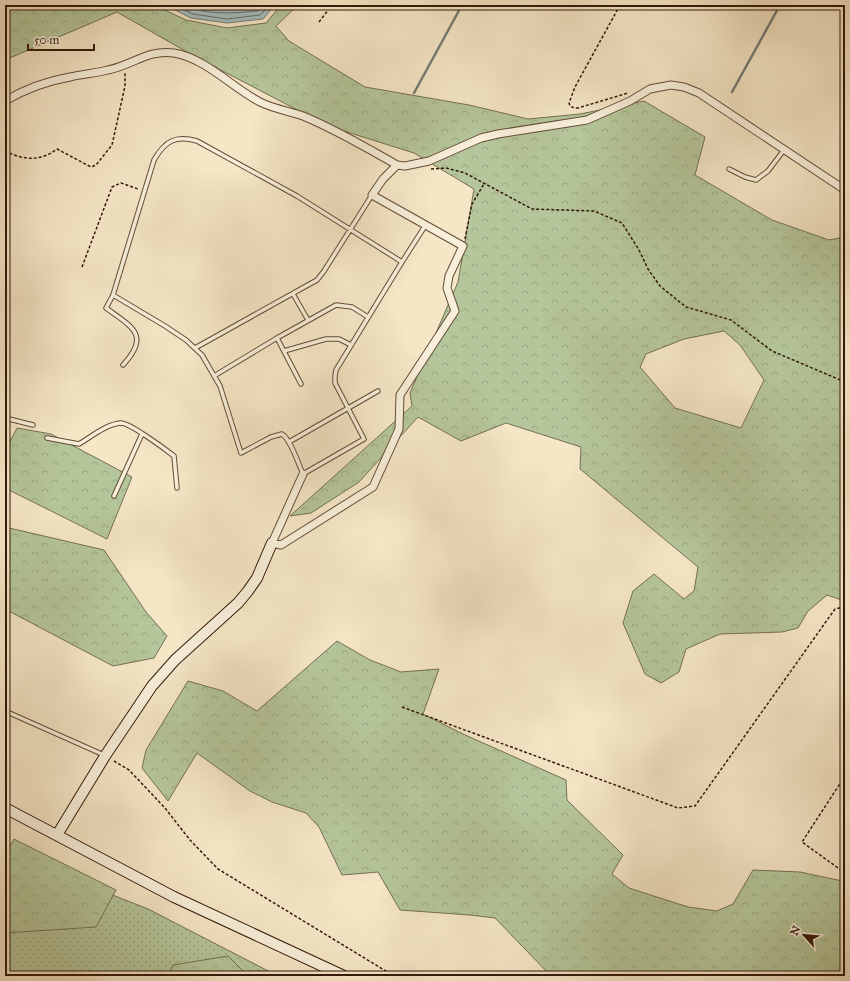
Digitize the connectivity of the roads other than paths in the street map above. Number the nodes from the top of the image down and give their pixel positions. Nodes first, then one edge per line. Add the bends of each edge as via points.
1 (5, 101) edge
2 (784, 150) junction
3 (397, 165) junction
4 (729, 169) dead end
5 (845, 190) edge
6 (372, 195) junction
7 (424, 226) junction
8 (350, 229) junction
9 (402, 262) junction
10 (293, 294) junction
11 (112, 295) junction
12 (368, 317) junction
13 (308, 320) junction
14 (277, 338) junction
15 (351, 345) junction
16 (195, 348) junction
17 (284, 351) junction
18 (123, 364) dead end
19 (214, 376) junction
20 (301, 384) dead end
21 (378, 391) dead end
22 (348, 408) junction
23 (5, 418) edge
24 (33, 425) dead end
25 (142, 434) junction
26 (47, 438) dead end
27 (289, 442) junction
28 (304, 474) junction
29 (177, 488) dead end
30 (114, 496) dead end
31 (272, 544) junction
32 (5, 711) edge
33 (105, 756) junction
34 (5, 808) edge
35 (57, 835) junction
36 (344, 976) edge

1 - 3 street via 55,80 109,70 153,53 177,53 205,64 245,94 262,103 303,116
2 - 3 street via 699,93 684,87 671,86 650,89 587,120 481,138 429,161
2 - 4 lane via 768,171 756,180
2 - 5 street
3 - 6 street
6 - 7 street
6 - 8 lane
7 - 9 lane
7 - 31 street via 463,246 449,276 447,288 455,311 400,395 399,429 373,487 281,545
8 - 9 lane
8 - 10 lane via 317,280
8 - 11 lane via 297,196 197,141 188,139 169,142 160,149 154,160
9 - 12 lane
10 - 13 lane
10 - 16 lane
11 - 16 lane via 165,326
11 - 18 lane via 106,308 126,322 137,334 137,345
12 - 13 lane via 352,307 336,305
12 - 15 lane
13 - 14 lane
14 - 17 lane
14 - 19 lane
15 - 17 lane via 339,339 326,339
15 - 22 lane via 335,376 335,383
16 - 19 lane
17 - 20 lane
19 - 27 lane via 220,386 241,453 278,434 285,436
21 - 22 lane
22 - 27 lane
22 - 28 lane via 364,439
23 - 24 lane
25 - 26 lane via 121,423 107,427 79,444
25 - 29 lane via 174,456
25 - 30 lane
27 - 28 lane
28 - 31 street
31 - 33 street via 248,592 164,672
32 - 33 lane
33 - 35 street
34 - 35 street
35 - 36 street via 174,897

